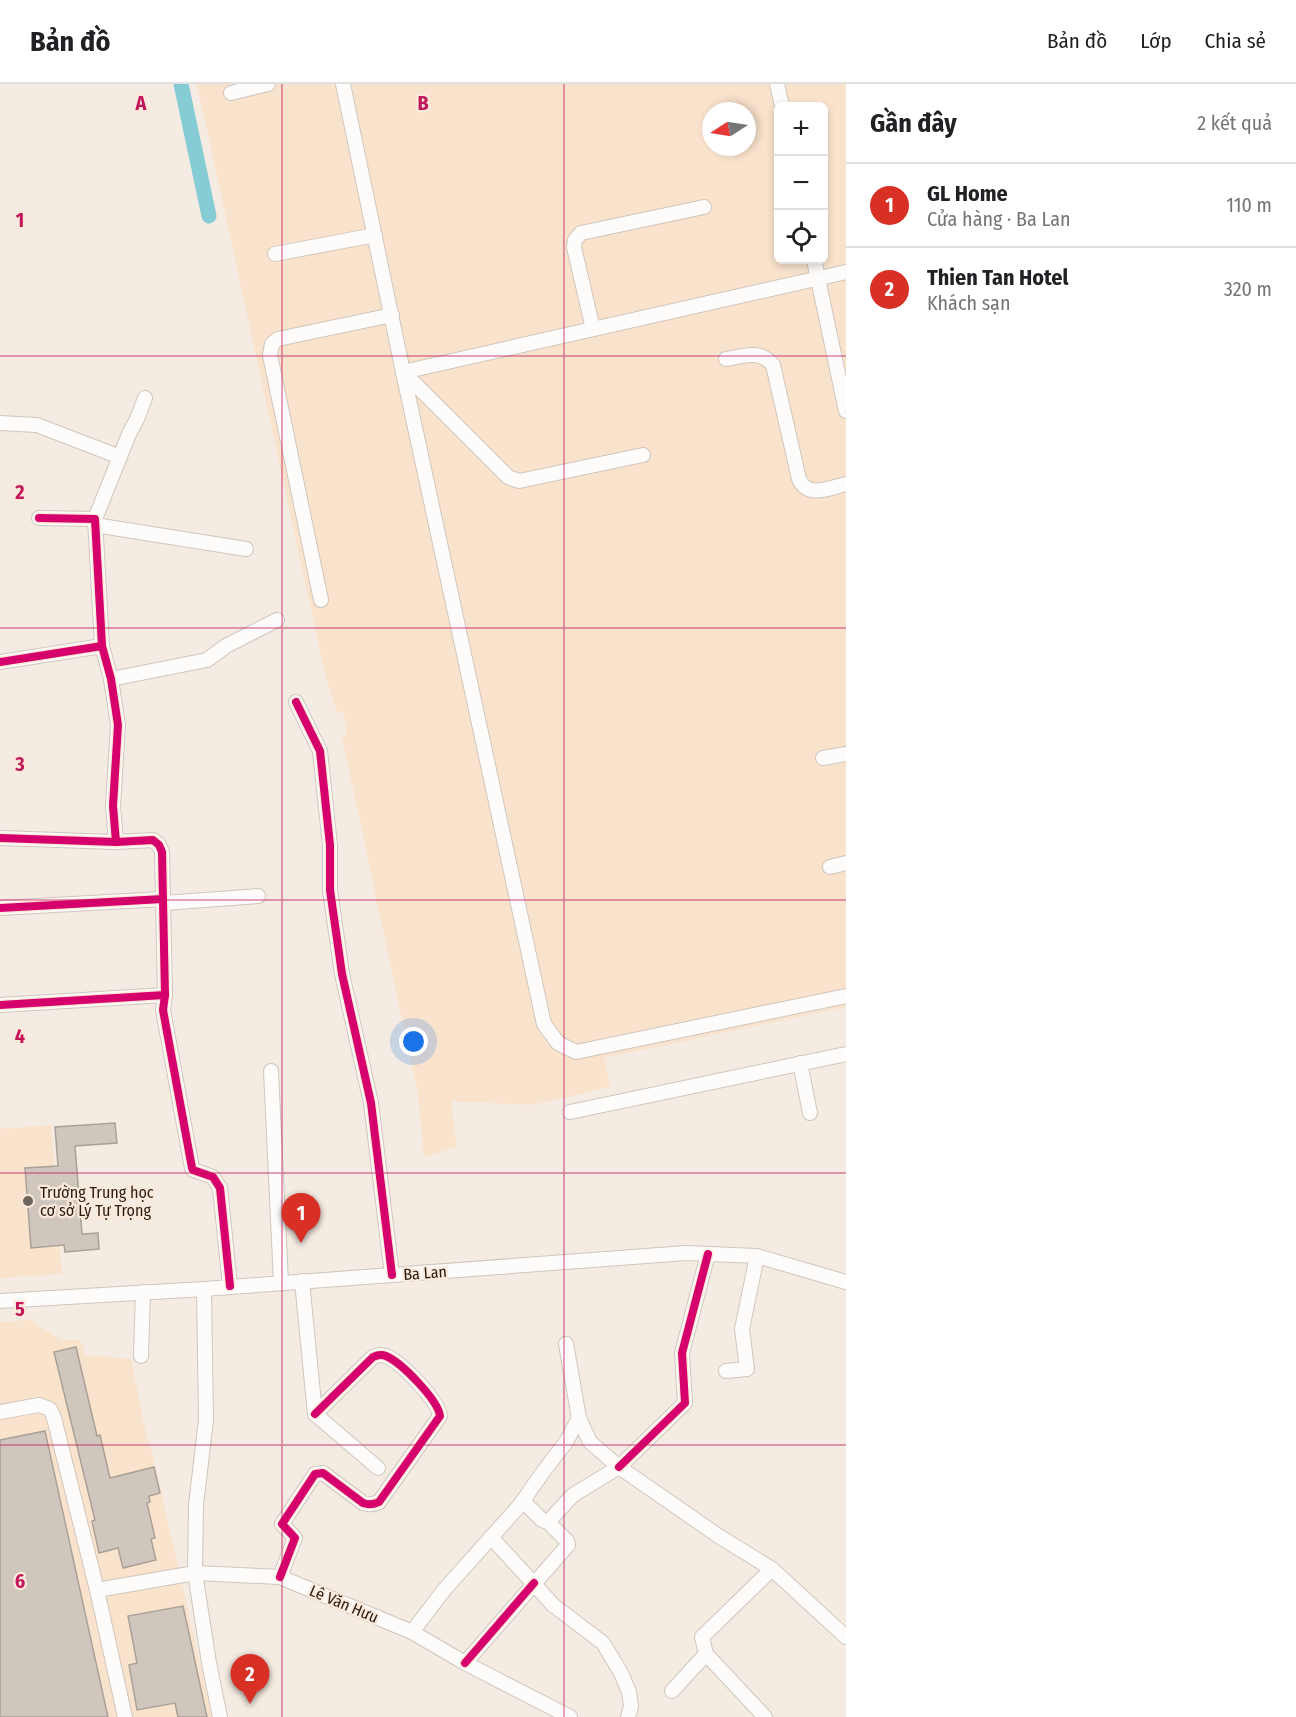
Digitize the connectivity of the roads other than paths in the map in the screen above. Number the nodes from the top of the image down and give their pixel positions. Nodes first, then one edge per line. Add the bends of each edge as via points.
1 (268, 84) edge
2 (343, 84) edge
3 (777, 84) edge
4 (231, 93) dead end
5 (781, 102) edge
6 (704, 207) dead end
7 (375, 235) junction
8 (275, 254) dead end
9 (815, 264) edge
10 (846, 272) edge
11 (818, 278) junction
12 (392, 315) junction
13 (592, 329) junction
14 (726, 359) dead end
15 (403, 372) junction
16 (145, 398) dead end
17 (846, 411) edge
18 (0, 423) edge
19 (643, 455) dead end
20 (120, 457) junction
21 (846, 484) edge
22 (39, 518) dead end
23 (95, 522) junction
24 (246, 549) dead end
25 (321, 600) dead end
26 (277, 620) dead end
27 (102, 646) junction
28 (0, 662) edge
29 (111, 679) junction
30 (296, 702) dead end
31 (846, 754) edge
32 (823, 759) dead end
33 (0, 838) edge
34 (116, 842) junction
35 (846, 863) edge
36 (830, 867) dead end
37 (258, 896) dead end
38 (163, 901) junction
39 (0, 908) edge
40 (165, 995) junction
41 (846, 996) edge
42 (0, 1005) edge
43 (846, 1054) edge
44 (800, 1063) junction
45 (271, 1071) dead end
46 (570, 1112) dead end
47 (810, 1113) dead end
48 (708, 1254) junction
49 (758, 1256) junction
50 (392, 1275) junction
51 (302, 1281) junction
52 (280, 1282) junction
53 (846, 1282) edge
54 (230, 1287) junction
55 (204, 1289) junction
56 (143, 1292) junction
57 (0, 1301) edge
58 (566, 1344) dead end
59 (141, 1356) dead end
60 (726, 1371) dead end
61 (0, 1412) edge
62 (315, 1414) junction
63 (579, 1418) junction
64 (619, 1467) junction
65 (378, 1468) dead end
66 (523, 1501) junction
67 (548, 1521) junction
68 (491, 1538) junction
69 (772, 1569) junction
70 (195, 1573) junction
71 (280, 1577) junction
72 (534, 1583) junction
73 (97, 1590) junction
74 (412, 1632) junction
75 (846, 1637) edge
76 (706, 1654) junction
77 (465, 1663) junction
78 (672, 1691) dead end
79 (125, 1717) edge
80 (220, 1717) edge
81 (570, 1717) edge
82 (628, 1717) edge
83 (765, 1717) edge

1 - 4 street
2 - 7 street
3 - 5 street
6 - 13 street via 581,234 575,240
7 - 8 street
7 - 12 street
9 - 11 street
10 - 11 street
11 - 13 street
11 - 17 street
12 - 15 street
12 - 25 street via 278,339 270,355
13 - 15 street
14 - 21 street via 762,355 773,365 802,486 815,491
15 - 19 street via 508,477 519,481
15 - 41 street via 544,1024 551,1034 558,1043 576,1052
16 - 20 street
18 - 20 street via 37,425
20 - 23 street
22 - 23 street
23 - 24 street
23 - 27 street
26 - 29 street via 207,660
27 - 28 street
27 - 29 street
29 - 34 street via 118,725 113,806
30 - 50 street via 320,751 342,974 371,1103
31 - 32 street
33 - 34 street
34 - 38 street via 153,840 159,845
35 - 36 street
37 - 38 street
38 - 39 street
38 - 40 street
40 - 42 street
40 - 54 street via 163,1010 192,1168 213,1177 220,1188
43 - 44 street
44 - 46 street
44 - 47 street
45 - 52 street
48 - 49 street, Ba Lan
48 - 50 street, Ba Lan
48 - 64 street via 682,1353 685,1403
49 - 53 street, Ba Lan
49 - 60 street via 742,1329 747,1369
50 - 51 street, Ba Lan
51 - 52 street, Ba Lan
51 - 62 street
52 - 54 street, Ba Lan
54 - 55 street, Ba Lan
55 - 56 street, Ba Lan
55 - 70 street via 206,1420 196,1505
56 - 57 street, Ba Lan
56 - 59 street
58 - 63 street
61 - 73 street via 39,1405 50,1409
62 - 65 street
62 - 71 street via 373,1357 381,1355 410,1374 438,1407 440,1416 375,1504 363,1503 323,1473 315,1474 282,1524 295,1538
63 - 64 street via 590,1443
63 - 66 street
64 - 67 street via 573,1495
64 - 69 street via 720,1538
66 - 67 street
66 - 68 street
67 - 72 street via 568,1545
68 - 72 street
68 - 74 street
69 - 75 street
69 - 76 street via 702,1637
70 - 71 street, Lê Văn Hưu
70 - 73 street, Lê Văn Hưu
70 - 80 street
71 - 74 street, Lê Văn Hưu
72 - 77 street
72 - 82 street via 553,1605 603,1643 629,1692
73 - 79 street
74 - 77 street, Lê Văn Hưu
76 - 78 street
76 - 83 street
77 - 81 street, Lê Văn Hưu

